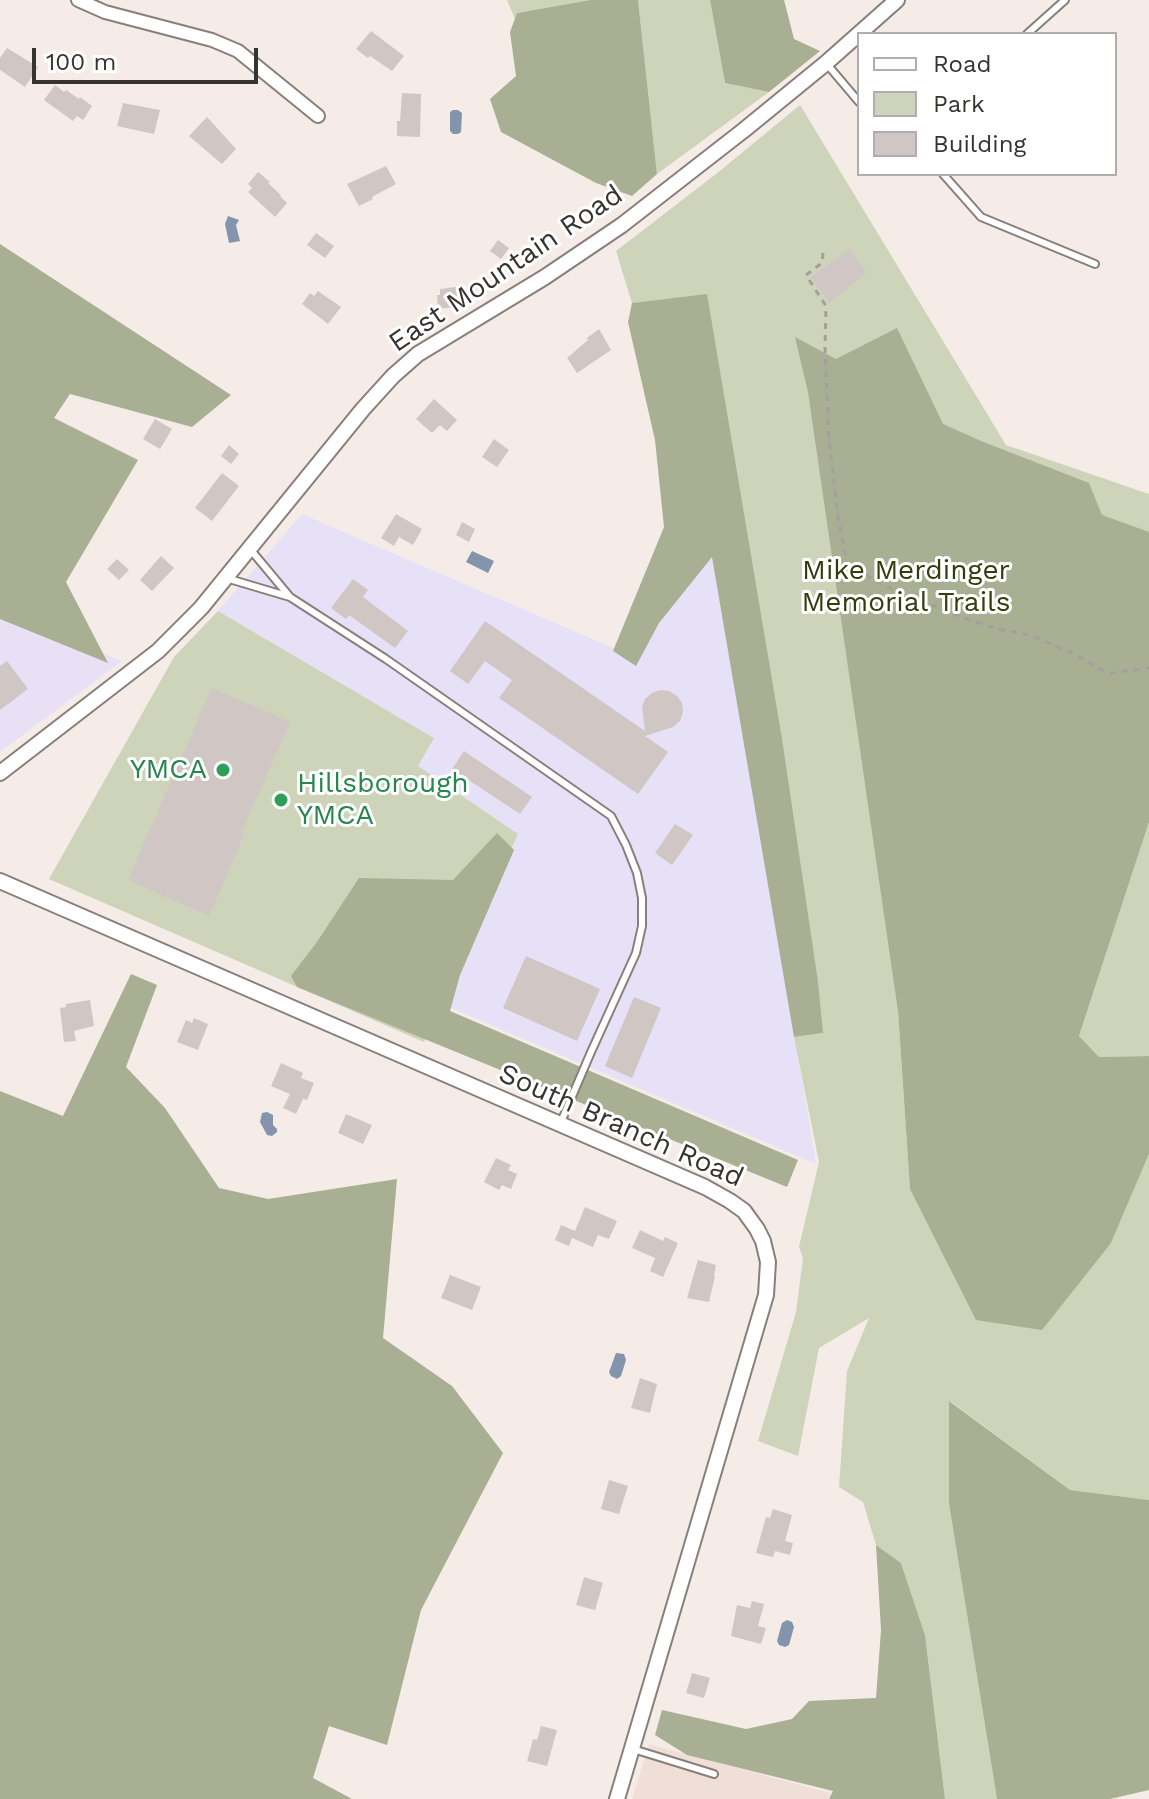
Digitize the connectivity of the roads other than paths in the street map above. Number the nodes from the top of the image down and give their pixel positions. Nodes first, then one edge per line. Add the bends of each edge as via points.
1 (78, 0) edge
2 (897, 0) edge
3 (1065, 0) edge
4 (861, 32) edge
5 (1032, 32) edge
6 (857, 35) edge
7 (826, 63) junction
8 (857, 100) edge
9 (318, 116) dead end
10 (945, 176) edge
11 (1095, 264) dead end
12 (250, 549) junction
13 (226, 578) junction
14 (290, 597) junction
15 (0, 773) edge
16 (0, 881) edge
17 (560, 1125) junction
18 (632, 1749) junction
19 (714, 1774) dead end
20 (617, 1799) edge

1 - 9 street via 238,51
2 - 4 street, East Mountain Road
3 - 5 lane
6 - 7 street, East Mountain Road
7 - 8 lane
7 - 12 street, East Mountain Road via 622,225 418,354 363,409
10 - 11 lane via 981,217
12 - 13 street, East Mountain Road
12 - 14 lane
13 - 14 lane
13 - 15 street, East Mountain Road via 158,651
14 - 17 lane via 611,816 621,835 640,886 642,926 636,953
16 - 17 street, South Branch Road
17 - 18 street, South Branch Road via 730,1201 757,1229 768,1262 766,1295
18 - 19 lane
18 - 20 street, South Branch Road

